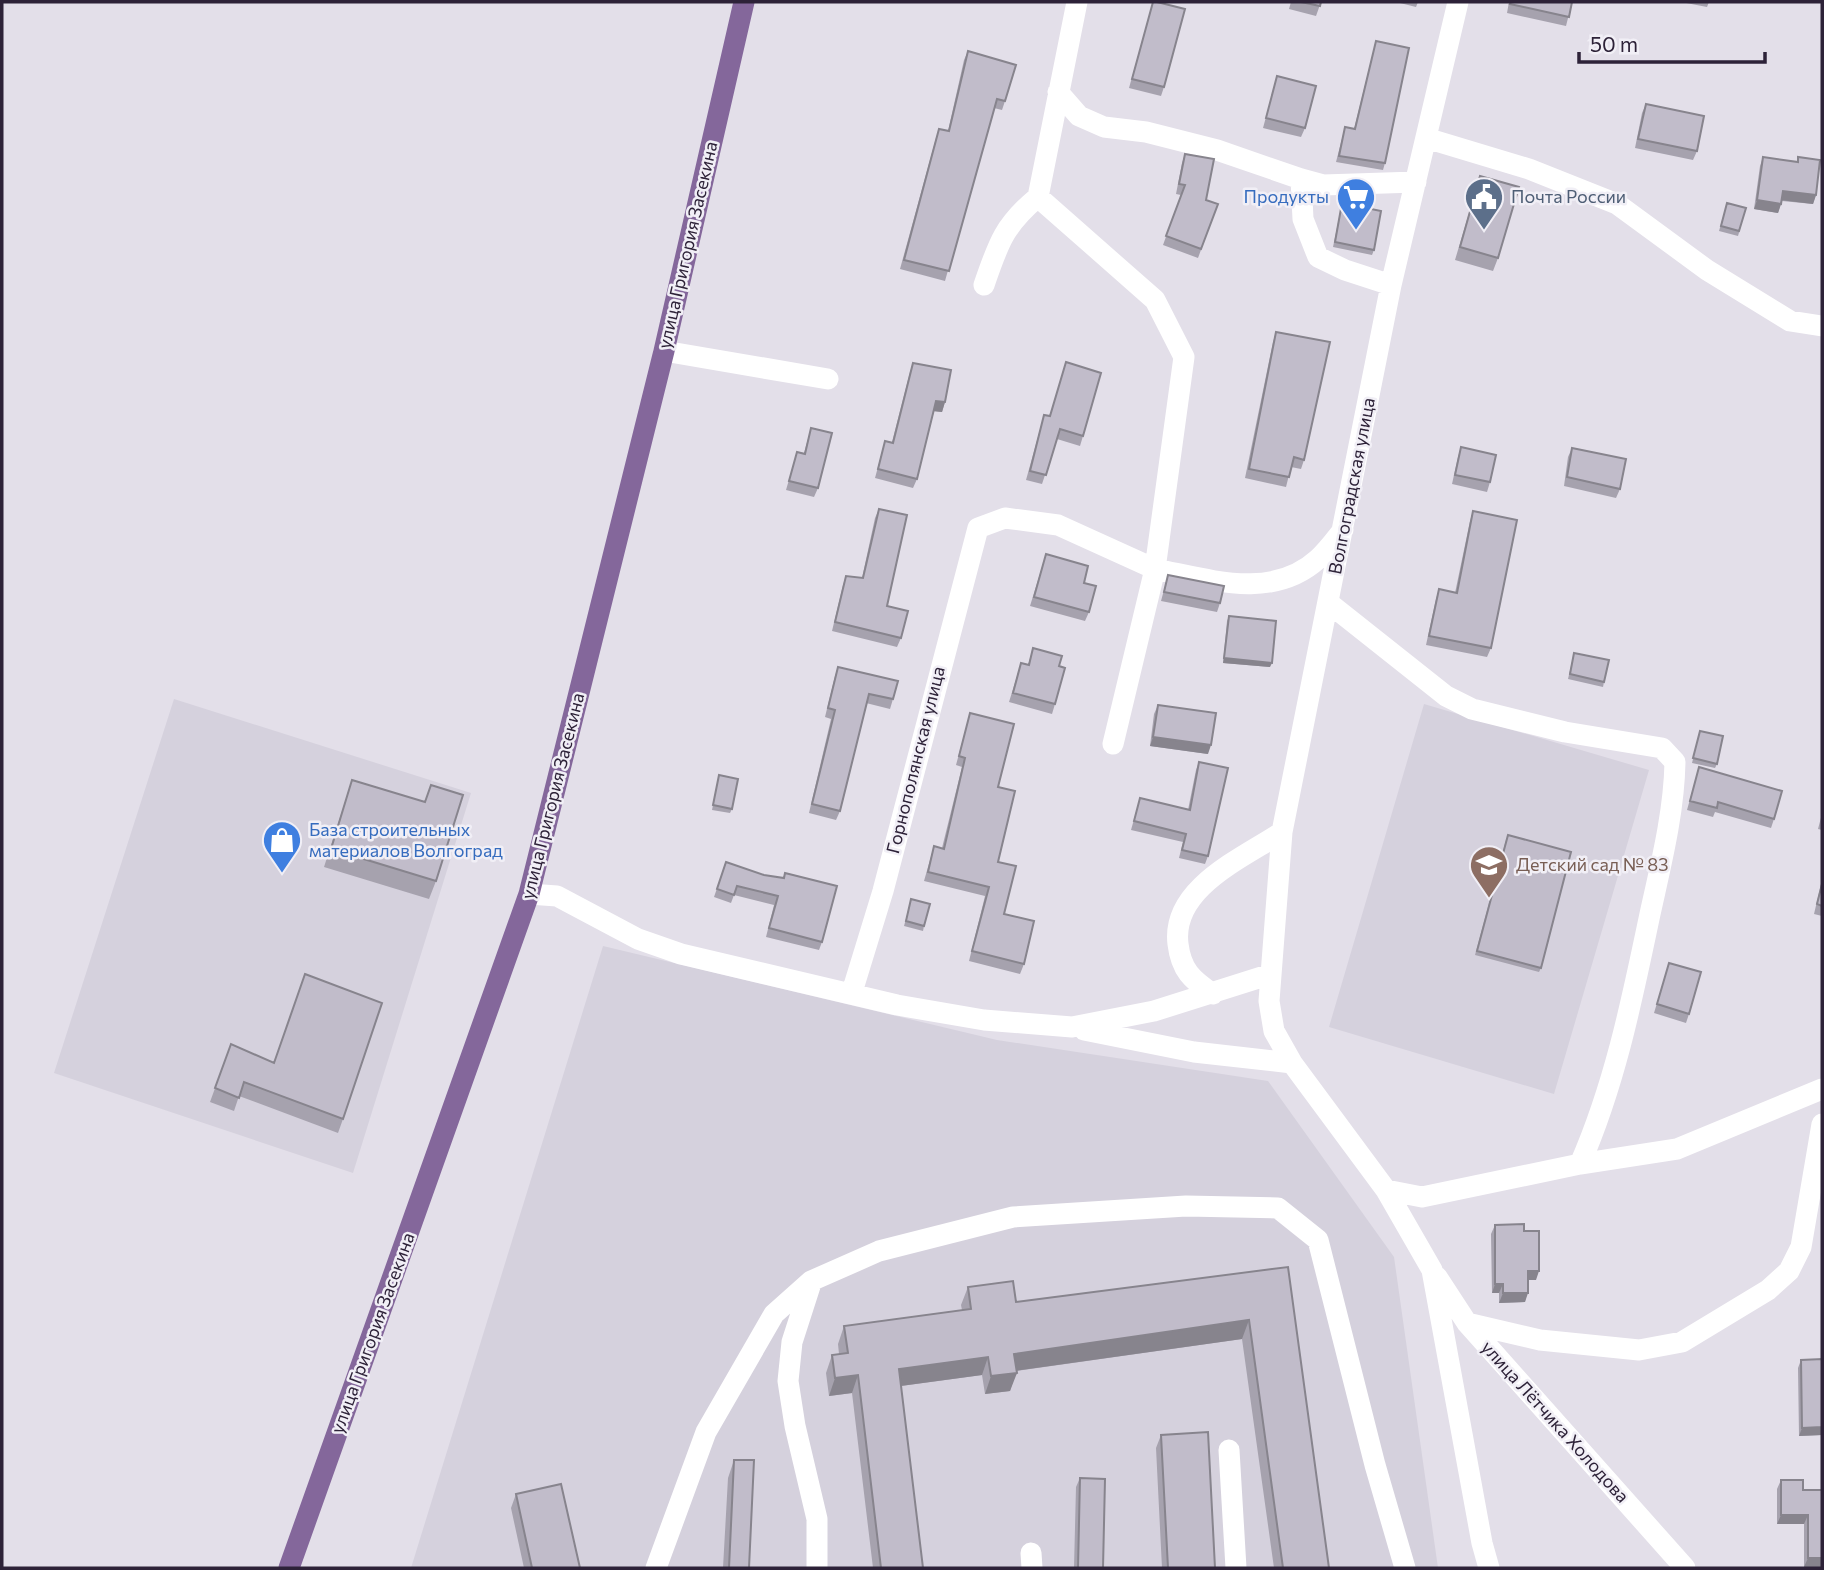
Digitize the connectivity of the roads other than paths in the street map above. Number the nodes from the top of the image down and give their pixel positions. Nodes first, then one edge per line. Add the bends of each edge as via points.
1 (744, 2) edge
2 (1077, 2) edge
3 (1458, 2) edge
4 (1058, 92) junction
5 (1426, 138) junction
6 (1301, 180) junction
7 (1416, 182) junction
8 (1038, 197) junction
9 (984, 285) dead end
10 (1391, 285) junction
11 (1822, 326) edge
12 (664, 351) junction
13 (828, 379) dead end
14 (1343, 530) junction
15 (1154, 569) junction
16 (1330, 604) junction
17 (1113, 744) dead end
18 (1282, 832) junction
19 (529, 894) junction
20 (1271, 974) junction
21 (852, 992) junction
22 (1213, 994) junction
23 (1072, 1027) junction
24 (1292, 1063) junction
25 (1822, 1089) edge
26 (1822, 1124) edge
27 (1580, 1164) junction
28 (1386, 1191) junction
29 (1432, 1270) junction
30 (811, 1281) junction
31 (1467, 1323) junction
32 (1229, 1450) dead end
33 (289, 1568) edge
34 (656, 1568) edge
35 (817, 1568) edge
36 (1236, 1568) edge
37 (1405, 1568) edge
38 (1489, 1568) edge
39 (1685, 1568) edge

1 - 12 main road, улица Григория Засекина
2 - 4 street
3 - 5 street, Волгоградская улица
4 - 6 street via 1079,117 1104,127 1205,147
4 - 8 street
5 - 7 street, Волгоградская улица
5 - 11 street via 1529,169 1617,204 1707,271 1790,321
6 - 7 street via 1323,185
6 - 10 street via 1303,219 1318,257
7 - 10 street, Волгоградская улица
8 - 9 street via 1000,236
8 - 15 street via 1155,300 1184,357
10 - 14 street, Волгоградская улица
12 - 13 street
12 - 19 main road, улица Григория Засекина
14 - 15 street via 1316,561 1279,582 1238,585
14 - 16 street, Волгоградская улица
15 - 17 street
15 - 21 street, Горнополянская улица via 1058,525 1005,518 978,527 883,891
16 - 18 street, Волгоградская улица
16 - 27 street via 1446,696 1472,709 1565,732 1662,748 1675,762 1675,789 1630,1013 1609,1091
18 - 20 street, Волгоградская улица
18 - 22 street via 1200,887 1184,907 1177,934 1180,962 1191,979
19 - 21 street via 557,896 638,939 681,954
19 - 33 main road, улица Григория Засекина
20 - 22 street
20 - 24 street, Волгоградская улица via 1274,1031
21 - 23 street via 984,1020
22 - 23 street
23 - 24 street via 1194,1052
24 - 28 street, улица Лётчика Холодова
25 - 27 street via 1677,1149
26 - 31 street via 1801,1247 1789,1271 1768,1290 1682,1342 1639,1350 1540,1340
27 - 28 street via 1422,1197
28 - 29 street, улица Лётчика Холодова
29 - 31 street, улица Лётчика Холодова
29 - 38 street
30 - 34 street via 774,1314 706,1432
30 - 35 street via 793,1342 788,1381 817,1519
30 - 37 street via 878,1251 1013,1217 1186,1206 1278,1208 1318,1240
31 - 39 street, улица Лётчика Холодова
32 - 36 street

